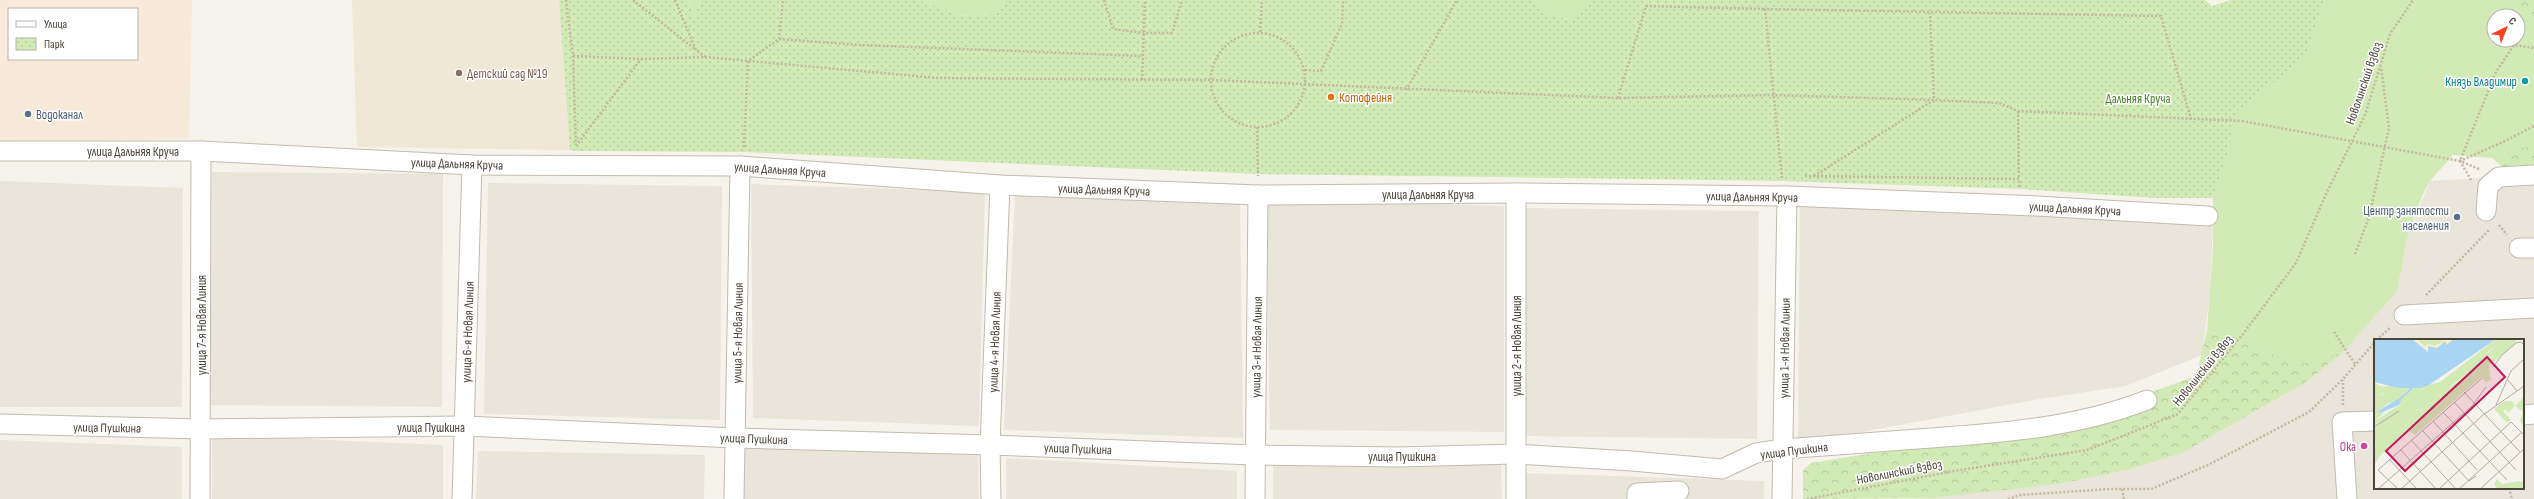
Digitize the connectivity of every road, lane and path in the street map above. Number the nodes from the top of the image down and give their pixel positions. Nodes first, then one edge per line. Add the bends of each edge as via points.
1 (566, 0) edge
2 (633, 0) edge
3 (675, 0) edge
4 (783, 0) edge
5 (1104, 0) edge
6 (1145, 0) edge
7 (1182, 0) edge
8 (1262, 0) edge
9 (1342, 0) edge
10 (1457, 0) edge
11 (2413, 0) edge
12 (1764, 9) junction
13 (1930, 13) junction
14 (1260, 32) junction
15 (1145, 33) junction
16 (780, 39) junction
17 (2534, 48) edge
18 (696, 50) junction
19 (573, 56) junction
20 (1144, 56) junction
21 (705, 57) junction
22 (640, 59) junction
23 (748, 61) junction
24 (2381, 66) junction
25 (1304, 70) junction
26 (1142, 80) junction
27 (1211, 80) junction
28 (1305, 83) junction
29 (1406, 90) junction
30 (1773, 96) junction
31 (1618, 98) junction
32 (1934, 100) junction
33 (2018, 111) junction
34 (2191, 119) junction
35 (2534, 126) edge
36 (1257, 127) junction
37 (576, 145) junction
38 (0, 151) edge
39 (201, 151) junction
40 (2460, 161) junction
41 (576, 164) junction
42 (472, 165) junction
43 (740, 166) junction
44 (2534, 175) edge
45 (1782, 176) junction
46 (1790, 176) dead end
47 (1798, 176) dead end
48 (1813, 176) junction
49 (2499, 177) junction
50 (2020, 178) junction
51 (2474, 184) dead end
52 (1000, 185) junction
53 (1516, 193) junction
54 (1258, 195) junction
55 (1786, 196) junction
56 (2037, 206) junction
57 (2208, 216) dead end
58 (2491, 217) junction
59 (2527, 248) edge
60 (2355, 254) dead end
61 (2534, 308) edge
62 (2404, 315) junction
63 (2334, 332) dead end
64 (2378, 339) edge
65 (2374, 343) edge
66 (2355, 364) junction
67 (2343, 379) junction
68 (2147, 400) dead end
69 (2534, 414) edge
70 (2524, 415) edge
71 (2374, 421) edge
72 (2342, 422) junction
73 (0, 424) edge
74 (464, 426) junction
75 (201, 429) junction
76 (736, 438) junction
77 (990, 445) junction
78 (1783, 448) junction
79 (1515, 454) junction
80 (1254, 456) junction
81 (1679, 466) junction
82 (2122, 489) junction
83 (2509, 489) edge
84 (1679, 495) edge
85 (200, 499) edge
86 (462, 499) edge
87 (734, 499) edge
88 (991, 499) edge
89 (1255, 499) edge
90 (1516, 499) edge
91 (1637, 499) edge
92 (1782, 499) edge
93 (1807, 499) edge
94 (2008, 499) edge
95 (2124, 499) edge
96 (2347, 499) edge
97 (2512, 499) edge

1 - 19 path
2 - 18 path
3 - 18 path
4 - 16 path
5 - 15 path via 1113,29
6 - 15 path
7 - 15 path via 1172,33
8 - 14 path
9 - 25 path via 1342,24 1321,71
10 - 29 path
11 - 24 path, Новолинский взвоз via 2390,34
12 - 13 path
12 - 30 path
12 - 31 path via 1646,6
13 - 32 path
13 - 34 path via 2161,16
14 - 25 path via 1275,36 1289,44 1299,56
14 - 27 path via 1245,34 1231,41 1220,51 1213,65
15 - 20 path
16 - 20 path via 860,45
16 - 23 path
17 - 40 path via 2514,45 2499,66
18 - 21 path
19 - 22 path
19 - 37 path
20 - 26 path
21 - 22 path
21 - 23 path
22 - 37 path
23 - 26 path via 938,78
23 - 43 path
24 - 60 path via 2389,128 2369,217
24 - 93 path, Новолинский взвоз via 2365,115 2296,263 2178,414 2087,450 1954,470
25 - 28 path
26 - 27 path
27 - 28 path
27 - 36 path via 1213,94 1230,118
28 - 29 path
28 - 36 path via 1302,97 1295,109 1284,119 1271,125
29 - 31 path
30 - 31 path
30 - 32 path
30 - 45 path
32 - 33 path via 2000,103
32 - 48 path
33 - 34 path
33 - 50 path
34 - 40 path, bridge via 2242,121
35 - 40 path via 2505,142
36 - 54 path
37 - 41 path
38 - 39 street, улица Дальняя Круча
39 - 42 street, улица Дальняя Круча
39 - 75 street, улица 7-я Новая Линия
40 - 49 path
40 - 51 path
41 - 42 street, улица Дальняя Круча
41 - 43 street, улица Дальняя Круча
42 - 74 street, улица 6-я Новая Линия
43 - 52 street, улица Дальняя Круча
43 - 76 street, улица 5-я Новая Линия
44 - 49 street
45 - 46 path
45 - 55 path
47 - 48 path
48 - 50 path
49 - 58 street via 2488,186
50 - 56 path via 2020,190
52 - 54 street, улица Дальняя Круча
52 - 77 street, улица 4-я Новая Линия
53 - 54 street, улица Дальняя Круча
53 - 55 street, улица Дальняя Круча
53 - 79 street, улица 2-я Новая Линия
54 - 80 street, улица 3-я Новая Линия
55 - 56 street, улица Дальняя Круча
55 - 78 street, улица 1-я Новая Линия
56 - 57 street, улица Дальняя Круча
58 - 59 path
58 - 62 path via 2442,281
61 - 62 street
62 - 64 path
63 - 66 path
65 - 66 path
66 - 67 path
67 - 72 path
67 - 82 path via 2309,412 2208,466 2150,489
68 - 78 street, улица Пушкина via 2114,413 2052,427 1982,435
69 - 70 street
71 - 72 street
72 - 96 street
73 - 75 street, улица Пушкина
74 - 75 street, улица Пушкина
74 - 76 street, улица Пушкина
74 - 86 street, улица 6-я Новая Линия
75 - 85 street, улица 7-я Новая Линия
76 - 77 street, улица Пушкина
76 - 87 street, улица 5-я Новая Линия
77 - 80 street, улица Пушкина
77 - 88 street, улица 4-я Новая Линия
78 - 81 street, улица Пушкина via 1756,453 1722,469
78 - 92 street, улица 1-я Новая Линия
79 - 80 street, улица Пушкина via 1399,457
79 - 81 street, улица Пушкина
79 - 90 street, улица 2-я Новая Линия
80 - 89 street, улица 3-я Новая Линия
81 - 84 street
82 - 94 path via 2020,495
82 - 95 path
83 - 97 path
84 - 91 street via 1637,493

